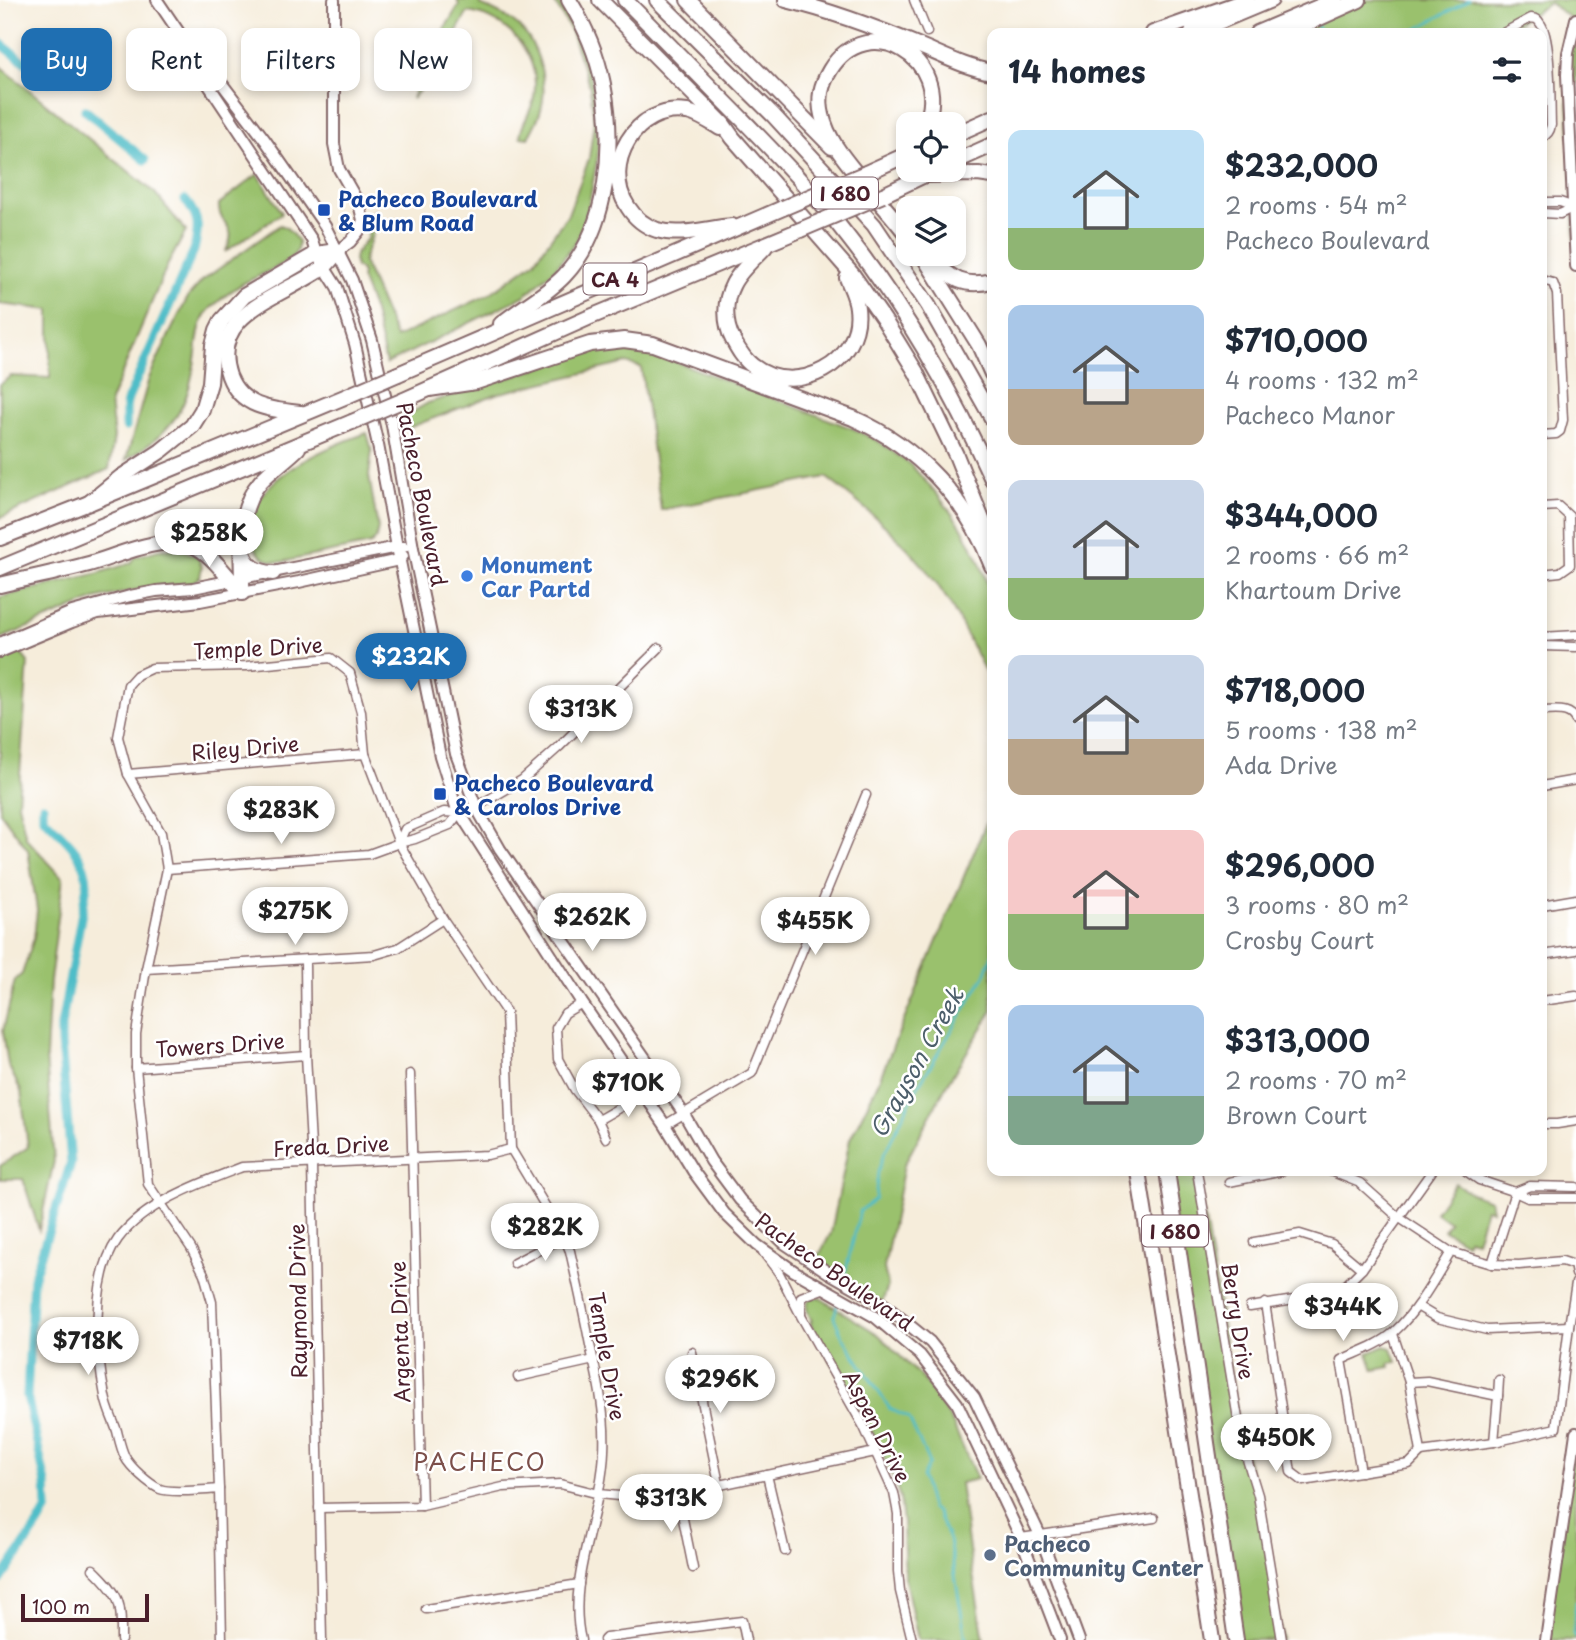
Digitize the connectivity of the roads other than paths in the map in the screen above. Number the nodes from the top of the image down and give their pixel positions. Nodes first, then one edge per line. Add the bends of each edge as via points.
1 (157, 0) edge
2 (334, 0) edge
3 (569, 0) edge
4 (600, 0) edge
5 (625, 0) edge
6 (657, 0) edge
7 (688, 0) edge
8 (786, 0) edge
9 (914, 0) edge
10 (1247, 0) edge
11 (1270, 0) edge
12 (1335, 0) edge
13 (1358, 0) edge
14 (1576, 19) edge
15 (176, 28) edge
16 (1167, 28) edge
17 (1204, 28) edge
18 (1271, 28) edge
19 (1297, 28) edge
20 (1511, 28) edge
21 (1543, 28) edge
22 (927, 32) dead end
23 (1547, 46) edge
24 (987, 71) edge
25 (227, 90) edge
26 (213, 91) edge
27 (930, 112) edge
28 (987, 120) edge
29 (966, 130) edge
30 (1547, 135) edge
31 (733, 138) junction
32 (987, 147) edge
33 (966, 157) edge
34 (844, 158) junction
35 (894, 160) edge
36 (966, 174) edge
37 (987, 175) edge
38 (910, 182) edge
39 (1547, 202) edge
40 (1574, 207) junction
41 (1547, 213) edge
42 (896, 221) edge
43 (744, 225) junction
44 (768, 243) junction
45 (338, 251) junction
46 (834, 255) junction
47 (320, 260) junction
48 (930, 266) edge
49 (937, 266) edge
50 (1576, 266) edge
51 (1547, 281) edge
52 (987, 282) edge
53 (487, 335) junction
54 (987, 363) edge
55 (429, 389) junction
56 (987, 409) edge
57 (305, 413) junction
58 (1547, 435) edge
59 (304, 443) junction
60 (987, 468) edge
61 (89, 503) junction
62 (1547, 507) edge
63 (987, 532) edge
64 (0, 538) edge
65 (397, 547) junction
66 (242, 548) junction
67 (413, 548) junction
68 (987, 555) edge
69 (399, 560) junction
70 (0, 568) edge
71 (273, 573) junction
72 (1547, 573) edge
73 (238, 584) junction
74 (0, 585) edge
75 (1576, 635) edge
76 (1547, 636) edge
77 (0, 643) edge
78 (1547, 646) edge
79 (1576, 646) edge
80 (659, 648) dead end
81 (0, 652) edge
82 (1547, 712) edge
83 (1576, 722) edge
84 (365, 754) junction
85 (128, 774) junction
86 (1576, 780) edge
87 (1547, 785) edge
88 (866, 795) dead end
89 (476, 807) junction
90 (459, 813) junction
91 (399, 843) junction
92 (167, 869) junction
93 (1576, 899) edge
94 (1547, 904) edge
95 (443, 919) junction
96 (1576, 950) edge
97 (1547, 954) edge
98 (305, 961) junction
99 (146, 969) junction
100 (1576, 996) edge
101 (1547, 1000) edge
102 (582, 1003) junction
103 (306, 1055) junction
104 (136, 1068) junction
105 (410, 1074) dead end
106 (643, 1094) junction
107 (684, 1114) junction
108 (598, 1120) junction
109 (1576, 1122) edge
110 (1547, 1124) edge
111 (666, 1125) junction
112 (606, 1138) dead end
113 (510, 1149) junction
114 (411, 1158) junction
115 (312, 1164) junction
116 (1139, 1176) edge
117 (1168, 1176) edge
118 (1198, 1176) edge
119 (1239, 1176) edge
120 (1342, 1176) edge
121 (1428, 1176) edge
122 (1473, 1176) edge
123 (1229, 1182) dead end
124 (1576, 1187) edge
125 (1515, 1192) junction
126 (1576, 1198) edge
127 (161, 1204) junction
128 (1398, 1217) junction
129 (564, 1237) junction
130 (1254, 1242) dead end
131 (757, 1245) junction
132 (1451, 1252) junction
133 (514, 1263) dead end
134 (1492, 1265) junction
135 (1362, 1269) junction
136 (1575, 1270) edge
137 (1576, 1283) edge
138 (825, 1288) junction
139 (1265, 1303) junction
140 (1417, 1306) junction
141 (1250, 1307) dead end
142 (801, 1317) junction
143 (1569, 1326) junction
144 (1393, 1334) junction
145 (692, 1352) dead end
146 (594, 1360) junction
147 (518, 1377) dead end
148 (1499, 1380) dead end
149 (1409, 1382) junction
150 (1498, 1396) junction
151 (1576, 1433) edge
152 (1494, 1442) junction
153 (875, 1452) junction
154 (1421, 1452) junction
155 (1361, 1472) junction
156 (767, 1475) junction
157 (719, 1484) junction
158 (219, 1489) junction
159 (599, 1494) junction
160 (678, 1494) junction
161 (422, 1506) junction
162 (319, 1508) junction
163 (1154, 1518) dead end
164 (1040, 1535) junction
165 (1020, 1538) junction
166 (785, 1551) dead end
167 (693, 1568) dead end
168 (93, 1570) dead end
169 (579, 1584) junction
170 (426, 1609) dead end
171 (121, 1640) edge
172 (222, 1640) edge
173 (322, 1640) edge
174 (581, 1640) edge
175 (604, 1640) edge
176 (746, 1640) edge
177 (912, 1640) edge
178 (1060, 1640) edge
179 (1079, 1640) edge
180 (1212, 1640) edge
181 (1236, 1640) edge
182 (1282, 1640) edge
183 (1546, 1640) edge

1 - 15 main road, Pacheco Boulevard
2 - 45 main road via 334,144 339,169 363,220 359,231
3 - 53 highway via 590,44 607,109 605,187 596,224 565,276
4 - 31 highway
5 - 60 highway, I 680 via 785,164 846,234 888,290 937,370
6 - 56 highway, I 680 via 773,115 874,225 928,305
7 - 34 highway
8 - 24 highway
9 - 22 street
10 - 16 highway
11 - 17 highway
12 - 18 highway
13 - 19 highway
14 - 40 main road via 1567,75
20 - 21 street via 1531,18
23 - 30 street via 1551,125
25 - 45 main road, Pacheco Boulevard via 325,226
26 - 47 main road, Pacheco Boulevard via 312,240
27 - 34 highway via 930,86 922,66 911,56 880,42 846,52 823,81 819,96 831,139
28 - 29 highway
31 - 43 highway via 687,112 667,112 636,130 625,145 618,163 618,184 632,213 656,230 678,234
31 - 46 highway
32 - 33 highway
34 - 42 highway
35 - 43 highway, CA 4, bridge
36 - 37 highway
38 - 44 highway, CA 4, bridge
39 - 40 street
40 - 41 street via 1560,214
40 - 50 main road
43 - 53 highway, CA 4
44 - 46 highway via 734,281 726,315 730,334 752,366 786,379 812,376 836,363 850,345 858,310
44 - 55 highway, CA 4
45 - 47 highway
45 - 67 main road, Pacheco Boulevard via 372,340
46 - 63 highway via 852,274 916,372
47 - 57 highway via 250,310 230,331 225,348 231,381 248,401 263,408
47 - 61 highway via 244,296 217,330 210,383 192,426
47 - 65 main road, Pacheco Boulevard via 337,287 355,344
48 - 54 highway
49 - 52 highway via 962,282
51 - 58 street via 1553,283 1557,294 1563,420 1560,431
53 - 57 highway, CA 4, bridge
55 - 59 highway, CA 4, bridge
55 - 68 highway via 476,382 607,341 637,341 670,349 853,418 891,438 925,464 957,499
57 - 61 highway, CA 4
59 - 66 highway via 252,493 244,514
59 - 70 highway, CA 4
61 - 64 highway, CA 4
62 - 72 street via 1558,506 1569,516 1570,565
65 - 67 main road
65 - 69 main road, Pacheco Boulevard
65 - 71 main road
66 - 71 highway via 250,566
66 - 73 highway
67 - 69 main road
67 - 89 main road, Pacheco Boulevard via 456,754
69 - 73 main road
69 - 90 main road, Pacheco Boulevard via 440,756
71 - 73 main road
73 - 74 highway via 202,550 170,541
73 - 77 main road via 156,591 97,604
73 - 81 main road via 200,601 98,613
75 - 76 street
78 - 79 street
80 - 89 street via 522,780
82 - 83 street via 1570,713
84 - 85 street, Riley Drive
84 - 85 street, Temple Drive via 361,712 350,673 331,658 152,668 128,685 118,737
84 - 91 street, Temple Drive
85 - 92 street, Temple Drive via 161,833
86 - 87 street
88 - 107 street via 752,1073
89 - 90 street
89 - 107 main road, Pacheco Boulevard via 500,849
90 - 91 street via 450,825
90 - 91 street via 444,812 405,829
90 - 102 main road, Pacheco Boulevard
91 - 92 street via 369,854
91 - 95 street, Temple Drive
92 - 99 street, Temple Drive
93 - 94 street
95 - 98 street via 398,948 374,955
95 - 113 street, Temple Drive via 506,1012
96 - 97 street
98 - 99 street
98 - 103 street, Raymond Drive
99 - 104 street, Temple Drive
100 - 101 street
102 - 106 main road, Pacheco Boulevard
102 - 108 street via 565,1013 556,1028 558,1059
103 - 104 street, Towers Drive
103 - 115 street, Raymond Drive
104 - 127 street, Temple Drive via 148,1184
105 - 114 street, Argenta Drive
106 - 108 street
106 - 111 main road, Pacheco Boulevard
107 - 111 street
107 - 164 main road, Pacheco Boulevard via 740,1200 784,1243 882,1304 930,1342 974,1397
108 - 112 street
109 - 110 street
111 - 131 main road, Pacheco Boulevard via 724,1213
113 - 114 street, Freda Drive via 487,1155
113 - 129 street, Temple Drive
114 - 115 street, Freda Drive
114 - 161 street, Argenta Drive
115 - 127 street, Freda Drive via 242,1167
115 - 162 street, Raymond Drive
116 - 180 highway, I 680
117 - 181 highway, I 680
118 - 182 street, Berry Drive via 1242,1443 1258,1495
119 - 123 street
120 - 128 street via 1360,1183
121 - 128 street
122 - 125 street
124 - 125 street via 1530,1186
125 - 126 street via 1528,1198
125 - 134 street
127 - 158 street, Temple Drive via 204,1274 212,1302
127 - 158 street, Freda Drive via 139,1217 118,1240 104,1267 98,1309 105,1398 126,1459 141,1475 162,1490
128 - 132 street
128 - 135 street
129 - 133 street
129 - 146 street, Temple Drive
130 - 135 street via 1300,1234 1332,1244
131 - 138 main road, Pacheco Boulevard
131 - 142 street, Aspen Drive via 779,1273
132 - 134 street
132 - 140 street
134 - 136 street via 1562,1261
135 - 139 street via 1346,1285 1326,1295
137 - 143 street
138 - 142 street via 802,1297
138 - 165 main road, Pacheco Boulevard via 875,1317 920,1355 957,1404
139 - 141 street
139 - 155 street via 1291,1472 1303,1481
140 - 143 street via 1437,1318 1487,1331
140 - 144 street
142 - 153 street, Aspen Drive
143 - 152 street via 1556,1428
144 - 149 street
144 - 155 street via 1341,1360
145 - 157 street
146 - 147 street
146 - 159 street, Temple Drive via 604,1450
148 - 150 street
149 - 150 street via 1427,1381
149 - 154 street
150 - 152 street
151 - 183 main road
152 - 154 street
153 - 156 street
153 - 177 street, Aspen Drive via 894,1493 900,1591
154 - 155 street via 1409,1464
156 - 157 street
156 - 166 street
157 - 160 street
158 - 172 street, Temple Drive
159 - 160 street via 648,1499
159 - 161 street via 560,1484 503,1487
159 - 169 street, Temple Drive
160 - 167 street
161 - 162 street
162 - 173 street, Raymond Drive
163 - 164 street
164 - 165 street
164 - 179 main road, Pacheco Boulevard
165 - 178 main road, Pacheco Boulevard
168 - 171 street via 112,1587 121,1607
169 - 170 street
169 - 174 street, Temple Drive
175 - 176 street via 742,1621

